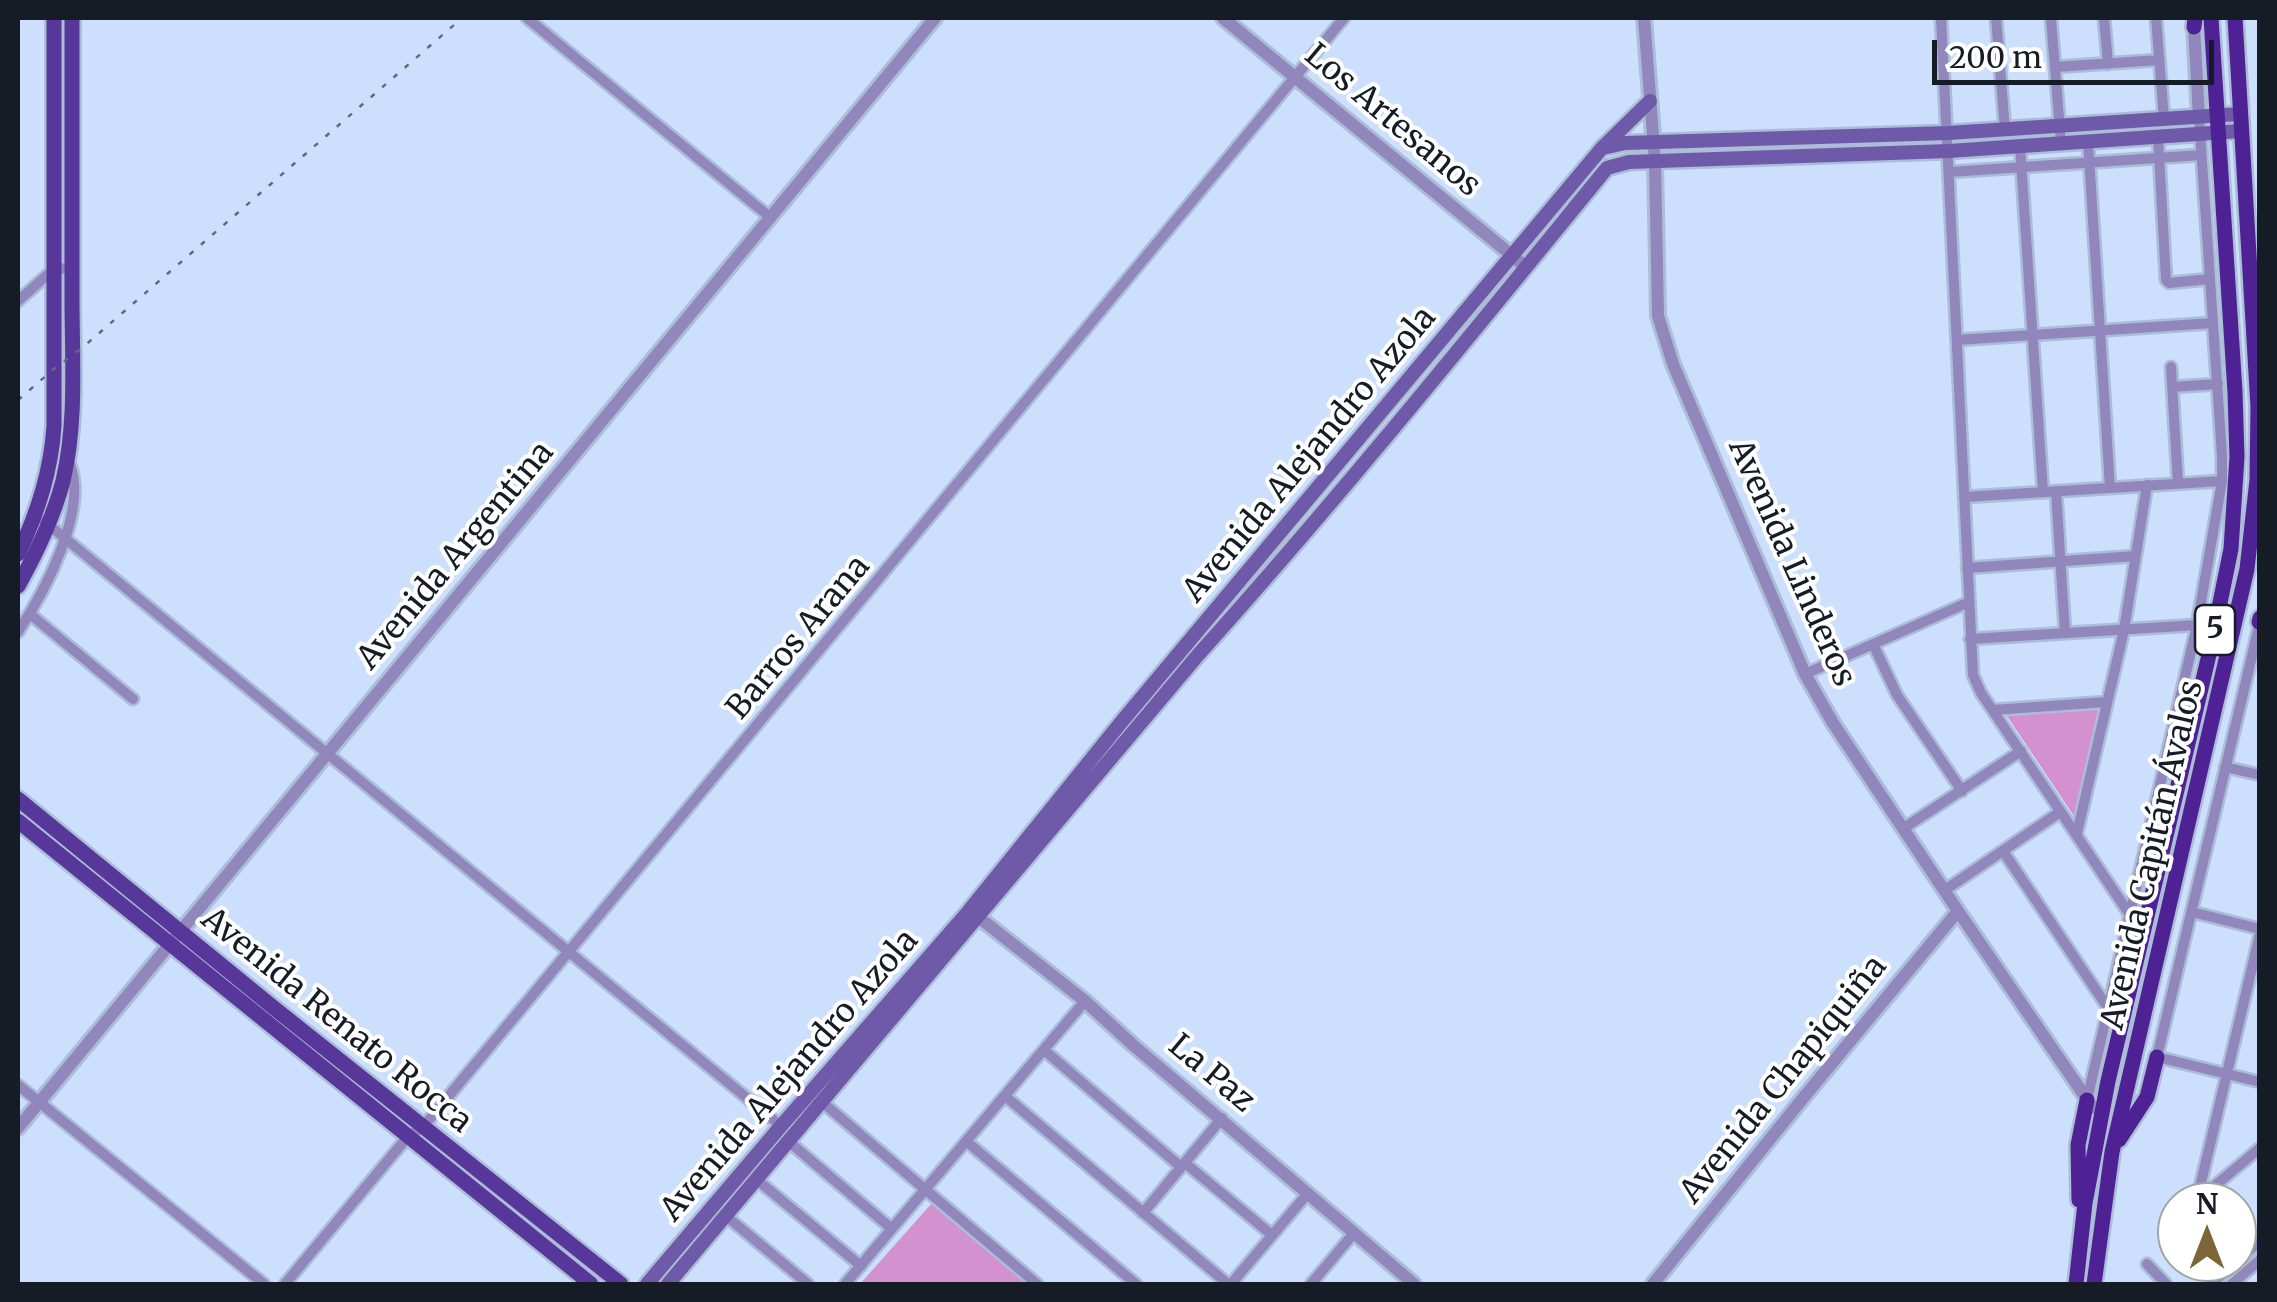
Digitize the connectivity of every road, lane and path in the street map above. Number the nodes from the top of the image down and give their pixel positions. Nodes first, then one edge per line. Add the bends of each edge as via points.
1 (54, 18) edge
2 (72, 18) edge
3 (527, 18) edge
4 (935, 18) edge
5 (1223, 18) edge
6 (1344, 18) edge
7 (1644, 18) edge
8 (1942, 18) edge
9 (1996, 18) edge
10 (2051, 18) edge
11 (2104, 18) edge
12 (2156, 18) edge
13 (2212, 18) edge
14 (2235, 18) edge
15 (2194, 21) edge
16 (2160, 60) junction
17 (2108, 64) junction
18 (2055, 67) junction
19 (1295, 77) junction
20 (1650, 101) junction
21 (2199, 117) junction
22 (2164, 119) junction
23 (2240, 122) junction
24 (2217, 124) junction
25 (2059, 126) junction
26 (2005, 130) junction
27 (1948, 133) junction
28 (2200, 134) junction
29 (2158, 136) junction
30 (2088, 142) junction
31 (1653, 143) junction
32 (2061, 143) junction
33 (2020, 146) junction
34 (1602, 148) junction
35 (1949, 152) junction
36 (2201, 155) junction
37 (2159, 158) junction
38 (1655, 161) junction
39 (2089, 163) junction
40 (2022, 168) junction
41 (1950, 172) junction
42 (771, 218) junction
43 (1513, 257) junction
44 (1526, 267) junction
45 (72, 268) junction
46 (54, 269) junction
47 (2210, 280) junction
48 (18, 301) edge
49 (2213, 323) junction
50 (2100, 330) junction
51 (2033, 335) junction
52 (1957, 340) junction
53 (2171, 368) dead end
54 (2218, 384) junction
55 (2172, 387) junction
56 (67, 458) junction
57 (2222, 480) junction
58 (2178, 483) junction
59 (2147, 485) junction
60 (2110, 488) junction
61 (2258, 488) edge
62 (2056, 491) junction
63 (2043, 492) junction
64 (1964, 497) junction
65 (36, 514) junction
66 (48, 526) junction
67 (65, 537) junction
68 (18, 554) edge
69 (2135, 556) junction
70 (2060, 561) junction
71 (1967, 568) junction
72 (18, 586) edge
73 (1969, 602) junction
74 (30, 614) junction
75 (2259, 621) edge
76 (2198, 625) junction
77 (2124, 630) junction
78 (18, 632) edge
79 (2065, 633) junction
80 (1970, 638) junction
81 (1873, 644) junction
82 (1806, 674) junction
83 (132, 698) dead end
84 (2107, 702) junction
85 (1993, 710) junction
86 (2021, 752) junction
87 (328, 754) junction
88 (2225, 767) junction
89 (2260, 775) edge
90 (1962, 790) junction
91 (18, 800) edge
92 (2060, 812) junction
93 (18, 821) edge
94 (1904, 828) junction
95 (43, 831) junction
96 (2077, 833) junction
97 (2003, 850) junction
98 (1945, 890) junction
99 (1958, 911) junction
100 (2192, 912) junction
101 (973, 914) junction
102 (2130, 915) junction
103 (2260, 931) edge
104 (174, 937) junction
105 (570, 953) junction
106 (1085, 1001) junction
107 (2108, 1008) junction
108 (269, 1014) junction
109 (1044, 1050) junction
110 (2157, 1057) junction
111 (2226, 1073) junction
112 (2260, 1082) edge
113 (18, 1085) edge
114 (1005, 1096) junction
115 (2086, 1100) junction
116 (822, 1102) junction
117 (38, 1103) junction
118 (2101, 1116) junction
119 (1222, 1118) junction
120 (780, 1126) junction
121 (424, 1127) junction
122 (18, 1128) edge
123 (408, 1137) junction
124 (788, 1141) junction
125 (966, 1141) junction
126 (2260, 1148) edge
127 (2112, 1152) junction
128 (1183, 1165) junction
129 (756, 1179) junction
130 (2201, 1182) edge
131 (2221, 1182) edge
132 (925, 1190) junction
133 (1308, 1192) junction
134 (1143, 1212) junction
135 (726, 1216) junction
136 (892, 1229) junction
137 (1354, 1232) junction
138 (1272, 1235) junction
139 (2080, 1239) junction
140 (2260, 1260) edge
141 (2147, 1264) dead end
142 (861, 1266) junction
143 (2237, 1283) edge
144 (264, 1284) edge
145 (286, 1284) edge
146 (590, 1284) edge
147 (621, 1284) edge
148 (647, 1284) edge
149 (668, 1284) edge
150 (808, 1284) edge
151 (845, 1284) edge
152 (1037, 1284) edge
153 (1136, 1284) edge
154 (1231, 1284) edge
155 (1311, 1284) edge
156 (1414, 1284) edge
157 (1653, 1284) edge
158 (2076, 1284) edge
159 (2097, 1284) edge
160 (2166, 1284) edge

1 - 46 main road
2 - 45 main road
3 - 42 street
4 - 42 street, Avenida Argentina
5 - 19 street, Los Artesanos
6 - 19 street, Barros Arana
7 - 20 street, Avenida Linderos
8 - 27 street
9 - 26 street
10 - 18 street
11 - 17 street
12 - 16 street
13 - 24 highway, Avenida Capitán Ávalos / 5
14 - 23 highway, Avenida Capitán Ávalos / 5
15 - 21 street, Avenida Capitán Ávalos
16 - 17 street
16 - 22 street
17 - 18 street
18 - 25 street
19 - 43 street, Los Artesanos
19 - 105 street, Barros Arana
20 - 31 street, Avenida Linderos
20 - 34 main road
21 - 22 main road, Avenida Alejandro Azola
21 - 24 main road, Avenida Alejandro Azola
21 - 28 street, Avenida Capitán Ávalos
22 - 25 main road, Avenida Alejandro Azola
23 - 24 main road, Avenida Alejandro Azola
23 - 61 highway, Avenida Capitán Ávalos / 5
24 - 28 main road, Avenida Alejandro Azola
24 - 118 highway, Avenida Capitán Ávalos / 5 via 2236,414 2231,549
25 - 26 main road, Avenida Alejandro Azola
25 - 32 street
26 - 27 main road, Avenida Alejandro Azola
27 - 31 main road, Avenida Alejandro Azola
27 - 35 street
28 - 29 main road, Avenida Alejandro Azola
28 - 36 street, Avenida Capitán Ávalos
29 - 30 main road, Avenida Alejandro Azola
29 - 37 street
30 - 32 main road, Avenida Alejandro Azola
30 - 39 street
31 - 34 main road, Avenida Alejandro Azola
31 - 38 street, Avenida Linderos
32 - 33 main road, Avenida Alejandro Azola
33 - 35 main road, Avenida Alejandro Azola
33 - 40 street
34 - 43 main road, Avenida Alejandro Azola
35 - 38 main road, Avenida Alejandro Azola
35 - 41 street
36 - 37 street
36 - 47 street, Avenida Capitán Ávalos
37 - 39 street
37 - 47 street via 2166,280
38 - 44 main road, Avenida Alejandro Azola via 1607,168
38 - 82 street, Avenida Linderos via 1660,327
39 - 40 street
39 - 50 street
40 - 41 street
40 - 51 street
41 - 52 street
42 - 87 street, Avenida Argentina
43 - 44 street, Los Artesanos
43 - 101 main road, Avenida Alejandro Azola via 1122,720
44 - 101 main road, Avenida Alejandro Azola via 1297,543
45 - 46 street
45 - 56 main road
46 - 48 street
46 - 65 main road via 53,440
47 - 49 street, Avenida Capitán Ávalos
49 - 50 street
49 - 54 street, Avenida Capitán Ávalos
50 - 51 street
50 - 60 street
51 - 52 street
51 - 63 street
52 - 64 street
53 - 55 street
54 - 55 street
54 - 57 street, Avenida Capitán Ávalos
55 - 58 street
56 - 66 main road
56 - 67 street via 75,474
57 - 58 street
57 - 76 street, Avenida Capitán Ávalos
58 - 59 street
59 - 60 street
59 - 69 street
60 - 62 street
61 - 127 highway, Avenida Capitán Ávalos / 5 via 2234,632
62 - 63 street
62 - 70 street
63 - 64 street
64 - 71 street
65 - 66 street
65 - 68 main road
66 - 67 street
66 - 72 main road
67 - 74 street
67 - 87 street
69 - 70 street
69 - 77 street
70 - 71 street
70 - 79 street
71 - 73 street
73 - 80 street
73 - 81 street
74 - 78 street
74 - 83 street
75 - 88 street, Avenida Capitán Ávalos
76 - 77 street
76 - 102 street, Avenida Capitán Ávalos
77 - 79 street
77 - 84 street
79 - 80 street
80 - 85 street via 1973,674
81 - 82 street
81 - 90 street via 1897,695
82 - 94 street, Avenida Linderos
84 - 85 street
84 - 96 street
85 - 86 street
86 - 90 street
86 - 92 street
87 - 104 street, Avenida Argentina
87 - 105 street
88 - 89 street
88 - 100 street, Avenida Capitán Ávalos
90 - 94 street
91 - 95 main road, Avenida Renato Rocca
92 - 96 street
92 - 97 street
93 - 95 main road, Avenida Renato Rocca
94 - 98 street, Avenida Linderos
95 - 104 main road, Avenida Renato Rocca
96 - 102 street
97 - 98 street
97 - 107 street
98 - 99 street, Avenida Linderos
99 - 115 street, Avenida Linderos
99 - 157 street, Avenida Chapiquiña
100 - 103 street
100 - 110 street, Avenida Capitán Ávalos
101 - 106 street, La Paz
101 - 116 main road, Avenida Alejandro Azola
101 - 120 main road, Avenida Alejandro Azola
102 - 107 street, Avenida Capitán Ávalos
103 - 111 street
104 - 108 main road, Avenida Renato Rocca
104 - 117 street, Avenida Argentina
105 - 120 street
105 - 121 street, Barros Arana
106 - 109 street
106 - 119 street, La Paz
107 - 115 street, Avenida Capitán Ávalos
108 - 121 main road, Avenida Renato Rocca
108 - 123 main road, Avenida Renato Rocca
109 - 114 street
109 - 128 street
110 - 111 street
110 - 127 highway via 2147,1097
111 - 112 street
111 - 130 street
113 - 117 street
114 - 125 street
114 - 134 street
115 - 118 street, Avenida Linderos
115 - 139 highway via 2078,1145
116 - 124 main road, Avenida Alejandro Azola
116 - 132 street
117 - 122 street, Avenida Argentina
117 - 144 street
118 - 127 highway
118 - 139 highway, Avenida Capitán Ávalos / 5
119 - 128 street
119 - 133 street, La Paz
120 - 148 main road, Avenida Alejandro Azola
121 - 123 street, Barros Arana
121 - 147 main road, Avenida Renato Rocca
123 - 145 street, Barros Arana
123 - 146 main road, Avenida Renato Rocca
124 - 129 main road, Avenida Alejandro Azola
124 - 136 street
125 - 132 street
125 - 153 street
126 - 131 street
127 - 159 highway, Avenida Capitán Ávalos / 5
128 - 134 street
128 - 138 street
129 - 135 main road, Avenida Alejandro Azola
129 - 142 street
132 - 136 street
132 - 152 street
133 - 137 street, La Paz
133 - 138 street
134 - 154 street
135 - 149 main road, Avenida Alejandro Azola
135 - 150 street
136 - 142 street
137 - 155 street
137 - 156 street, La Paz
138 - 154 street
139 - 158 highway, Avenida Capitán Ávalos / 5
140 - 143 street
141 - 160 street
142 - 151 street

